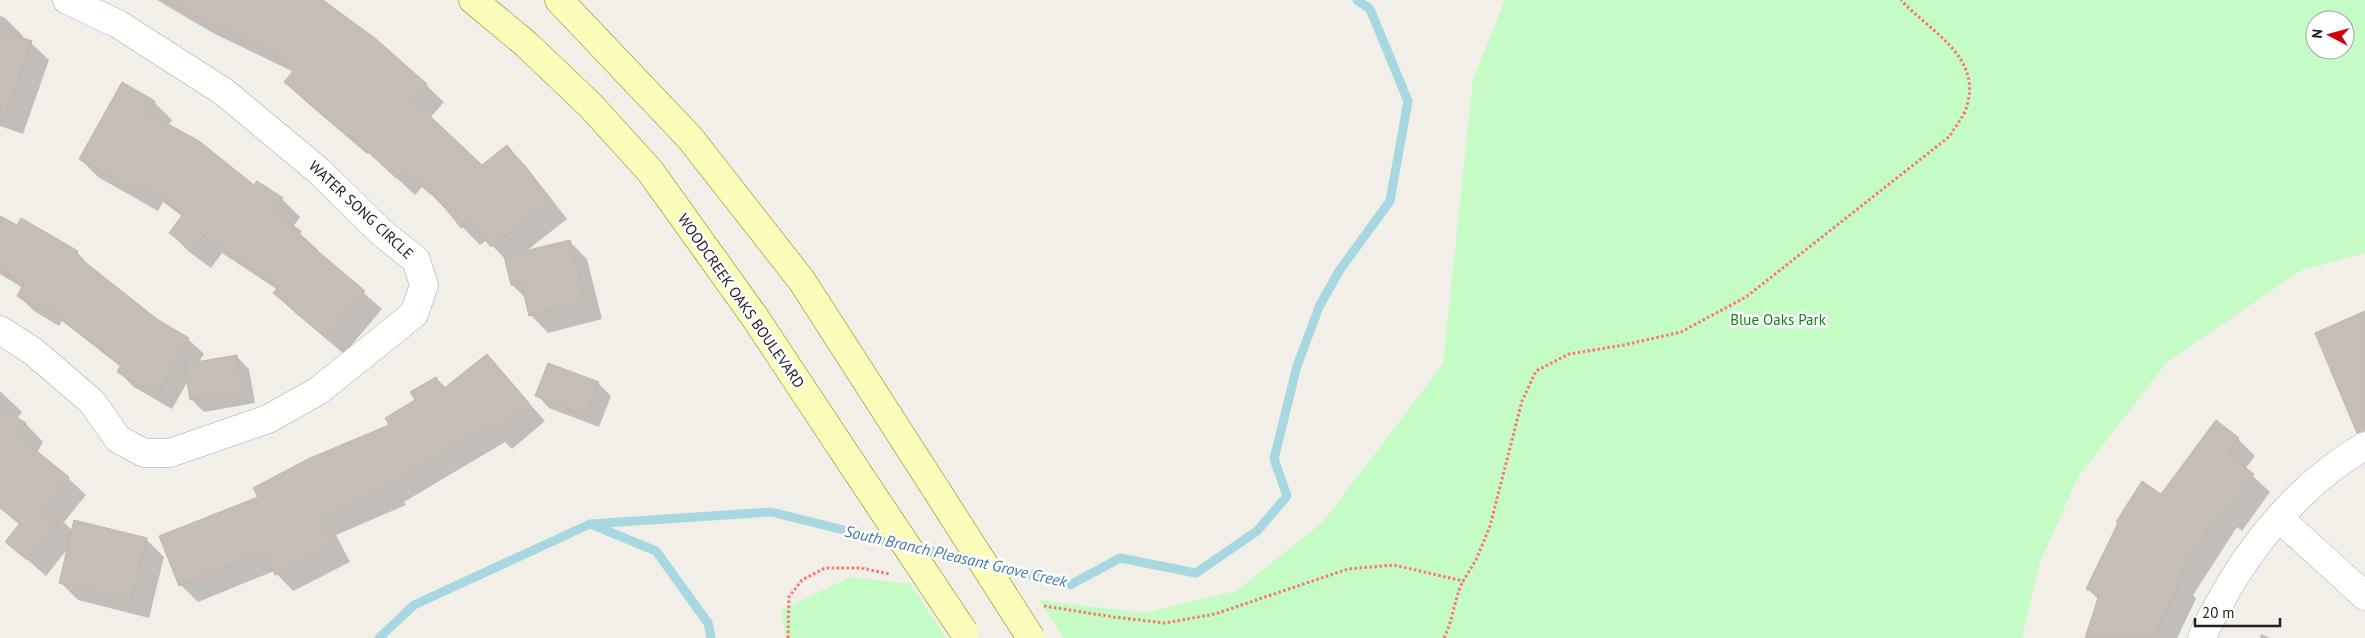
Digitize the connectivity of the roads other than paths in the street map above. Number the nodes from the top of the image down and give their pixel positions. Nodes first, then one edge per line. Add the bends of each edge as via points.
1 (67, 0) edge
2 (473, 0) edge
3 (559, 0) edge
4 (0, 330) edge
5 (2365, 446) edge
6 (2280, 518) junction
7 (2365, 596) edge
8 (966, 635) edge
9 (1031, 638) edge
10 (2202, 638) edge

1 - 4 street, WATER SONG CIRCLE via 118,24 224,92 320,171 382,233 416,260 424,286 414,314 318,391 268,420 170,453 144,453 118,439 92,402 34,352
2 - 8 main road, WOODCREEK OAKS BOULEVARD, bridge via 526,44 650,171 754,316
3 - 9 main road, bridge via 690,138 802,281
5 - 6 street via 2312,485
6 - 7 street
6 - 10 street via 2252,550 2227,588

